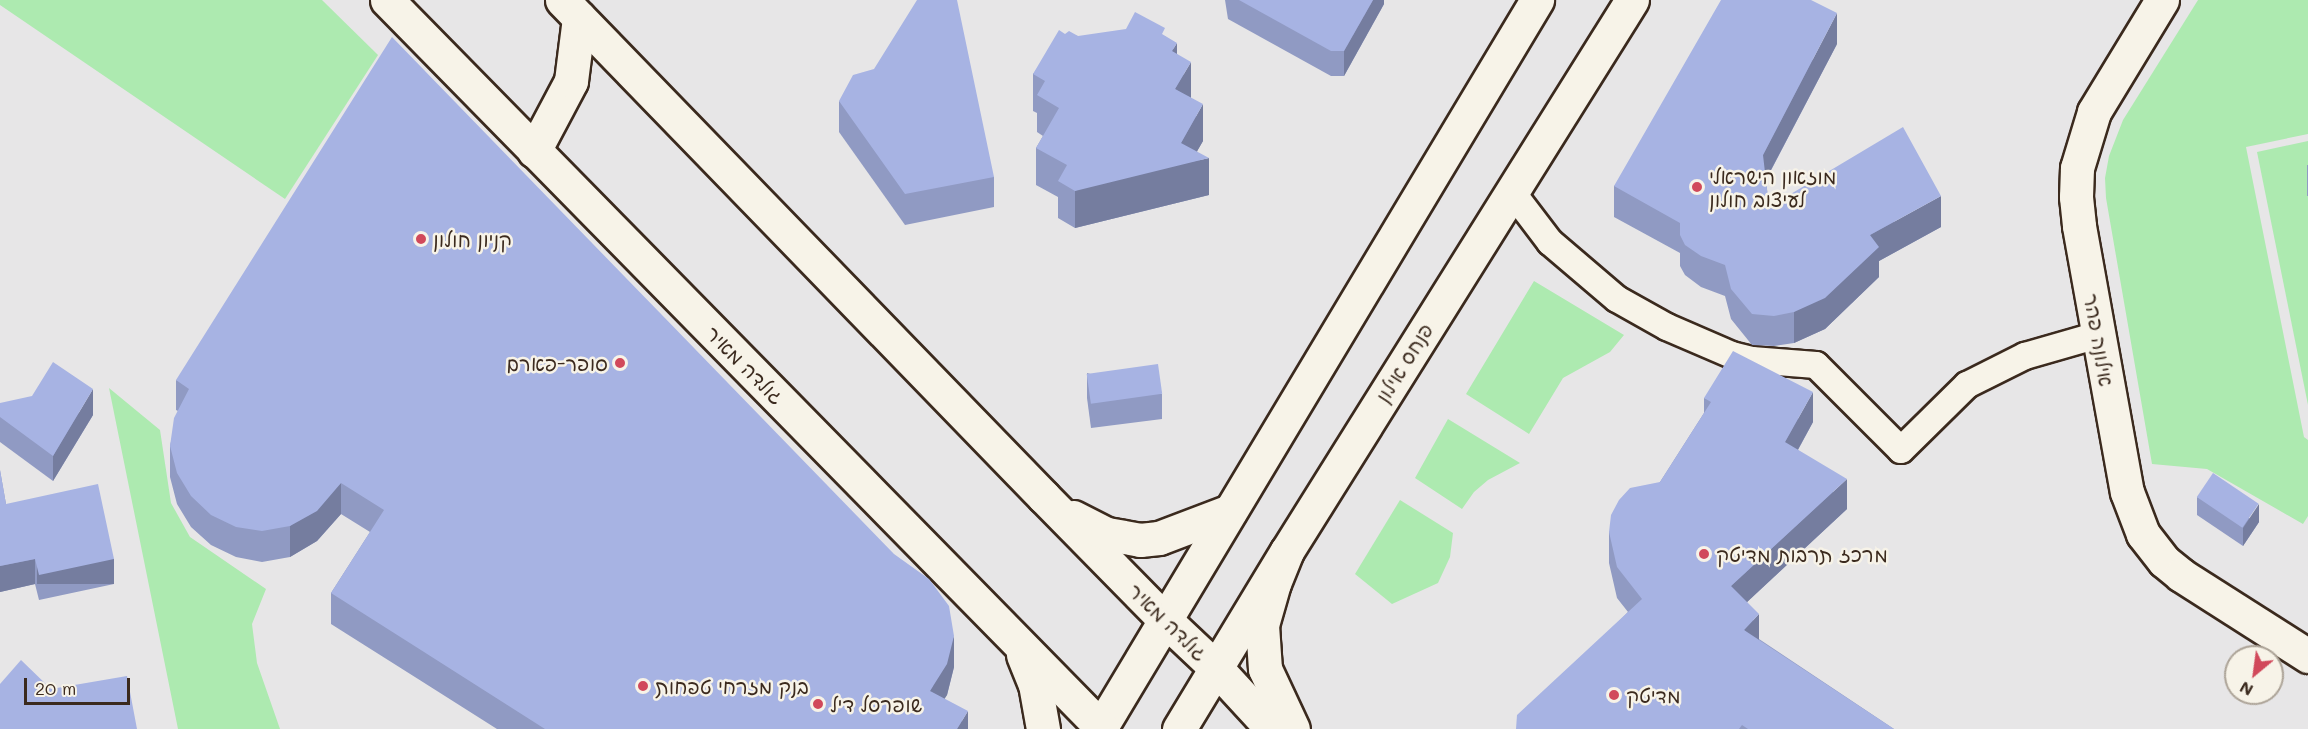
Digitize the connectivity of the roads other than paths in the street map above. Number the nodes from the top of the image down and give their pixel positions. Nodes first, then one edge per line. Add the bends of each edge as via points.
1 (387, 0) edge
2 (1537, 0) edge
3 (1632, 0) edge
4 (2162, 0) edge
5 (570, 9) edge
6 (534, 151) junction
7 (1512, 192) junction
8 (2098, 335) junction
9 (1044, 497) junction
10 (1230, 511) junction
11 (1287, 551) junction
12 (1164, 619) junction
13 (1018, 642) junction
14 (2308, 656) edge
15 (1216, 669) junction
16 (1101, 728) edge
17 (1043, 729) edge
18 (1179, 729) edge
19 (1272, 729) edge
20 (1293, 729) edge

1 - 6 main road, גולדה מאיר
2 - 10 main road
3 - 7 main road, פנחס אילון
4 - 8 main road, אילונה פהר via 2101,98 2088,126 2079,161 2077,212
5 - 6 main road via 571,81
5 - 9 main road, גולדה מאיר
6 - 13 main road, גולדה מאיר
7 - 8 street via 1550,242 1617,299 1667,327 1732,355 1816,365 1900,450 1967,385 2025,356
7 - 11 main road, פנחס אילון
8 - 14 main road, אילונה פהר via 2127,492 2143,534 2156,553 2181,575
9 - 10 main road via 1080,523 1107,534 1140,540 1159,538
9 - 12 main road, גולדה מאיר
10 - 12 main road
11 - 15 main road, פנחס אילון
11 - 20 main road via 1262,625 1265,669
12 - 15 main road, גולדה מאיר
12 - 16 main road
13 - 16 main road, גולדה מאיר
13 - 17 main road via 1035,684
15 - 18 main road, פנחס אילון
15 - 19 main road, גולדה מאיר

